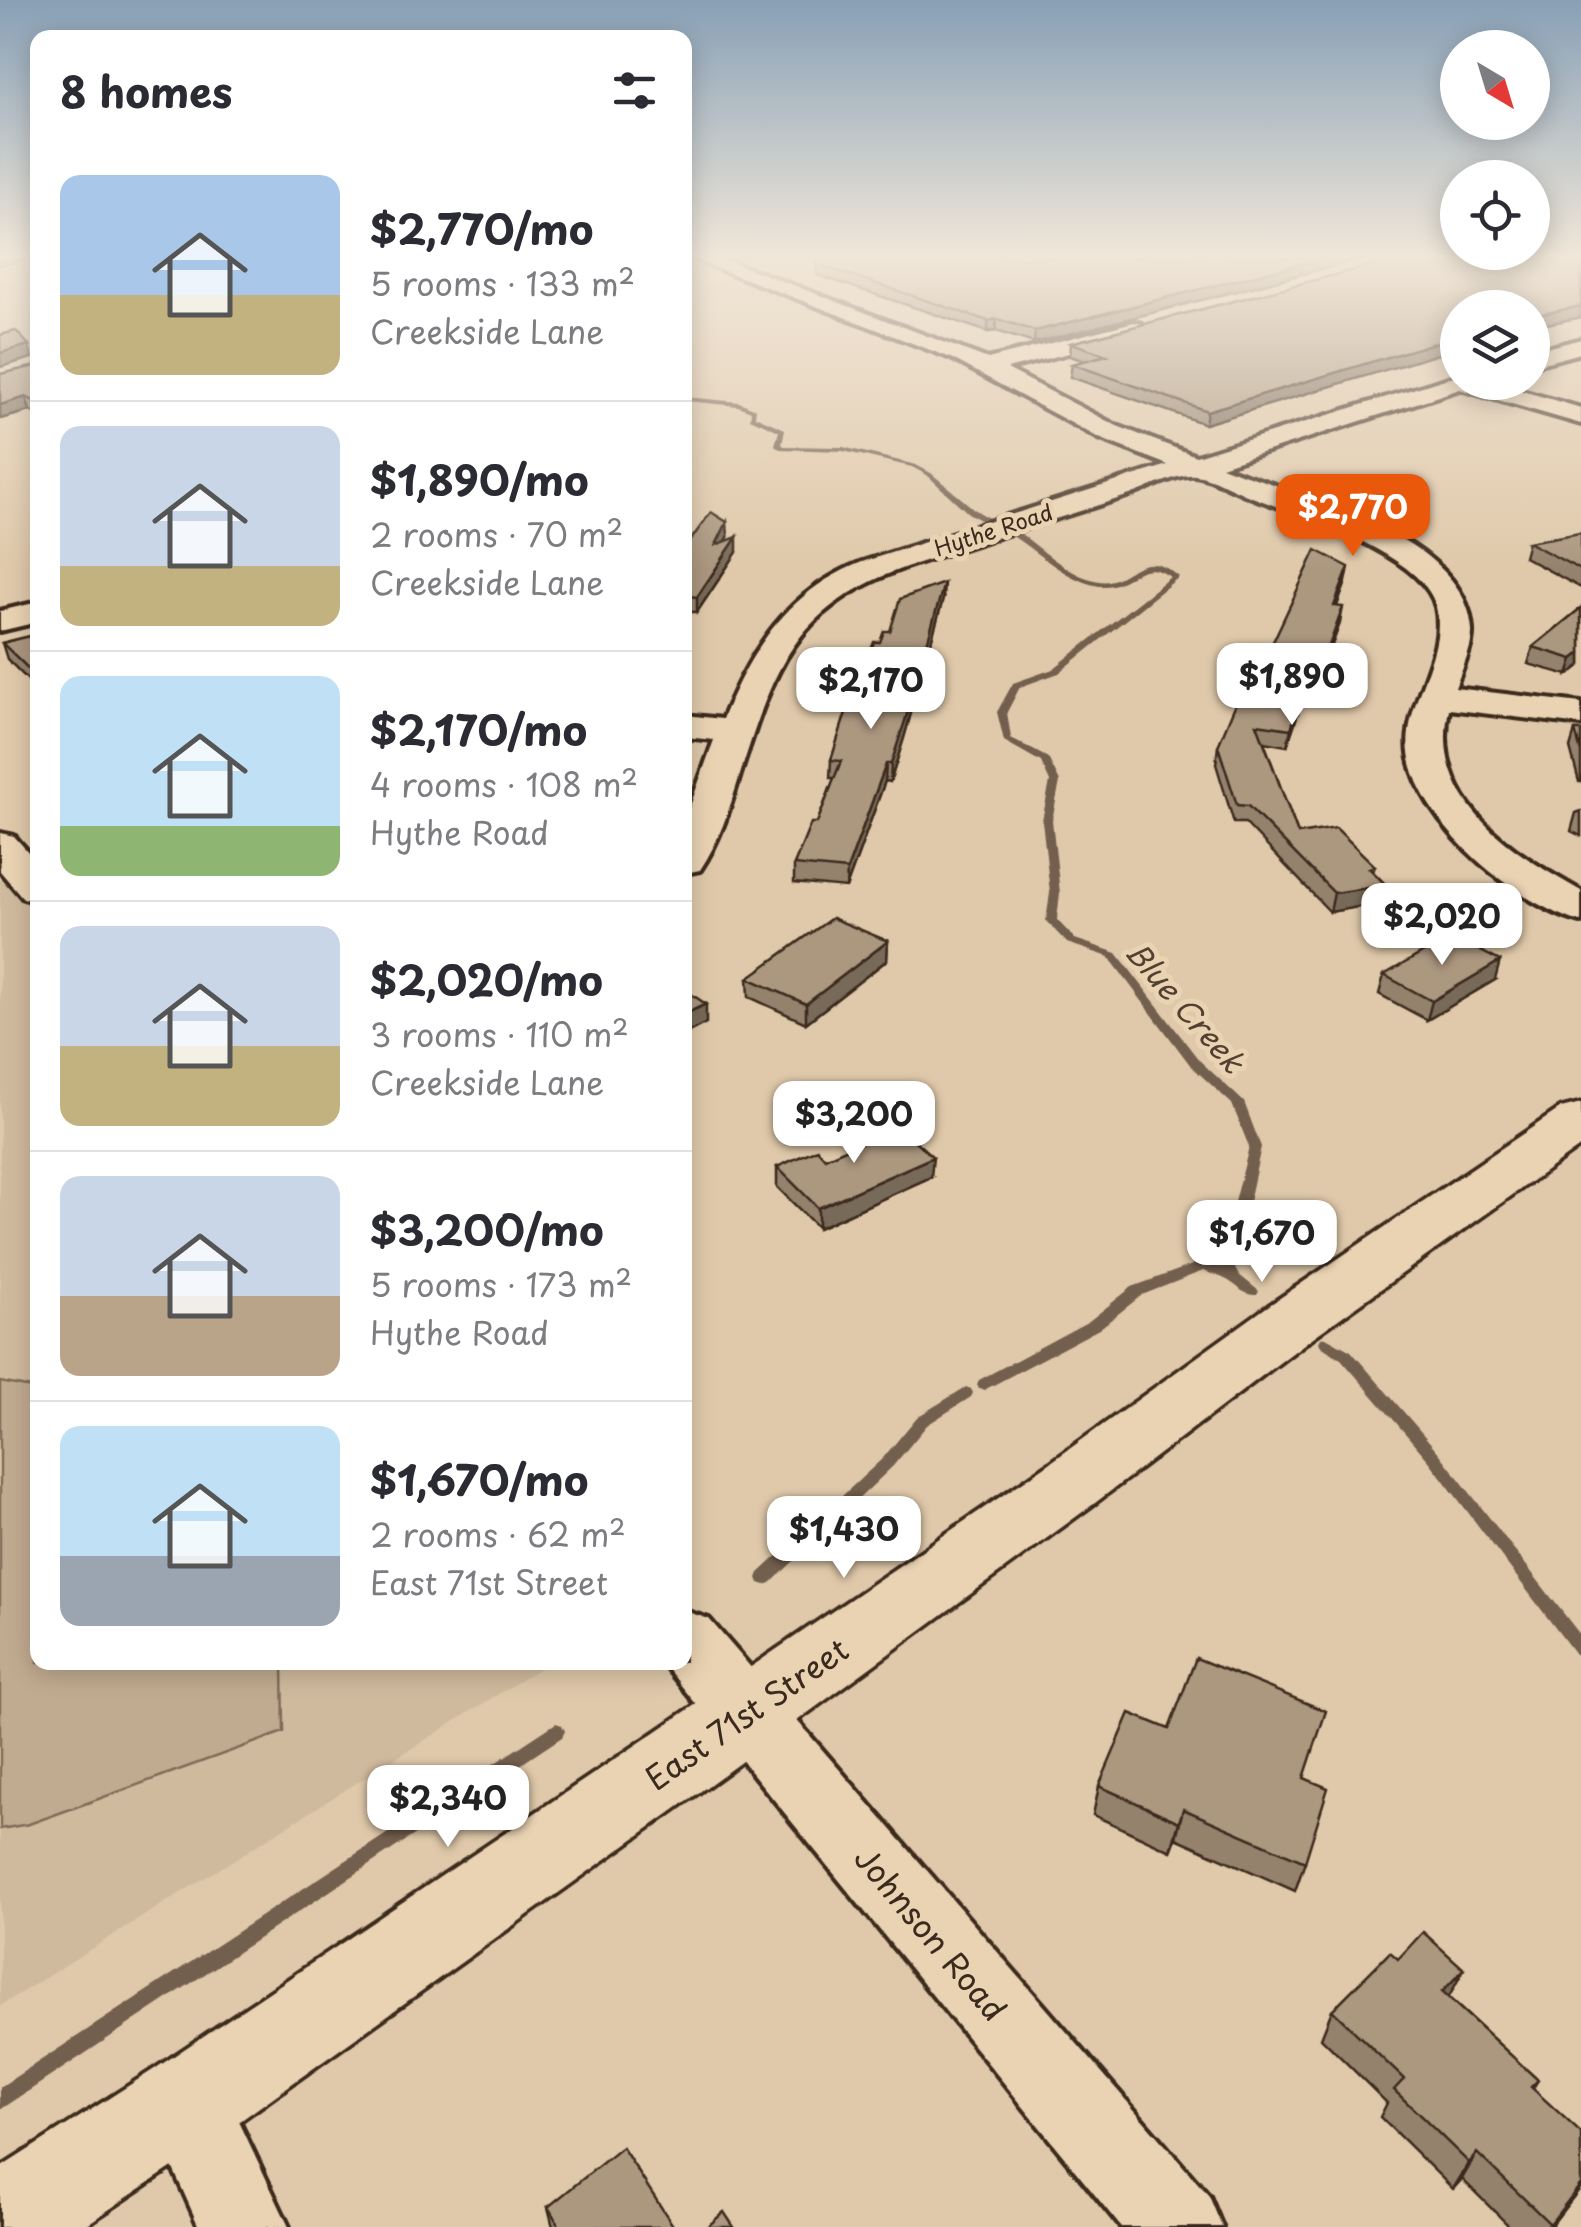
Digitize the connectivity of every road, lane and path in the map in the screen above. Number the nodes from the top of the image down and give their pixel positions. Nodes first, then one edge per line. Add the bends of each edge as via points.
1 (977, 362) edge
2 (1004, 362) edge
3 (988, 366) junction
4 (1440, 388) edge
5 (1524, 400) edge
6 (1581, 416) edge
7 (1194, 465) junction
8 (30, 614) edge
9 (0, 622) edge
10 (1437, 697) junction
11 (1581, 714) edge
12 (692, 727) edge
13 (736, 731) junction
14 (0, 845) edge
15 (692, 849) edge
16 (30, 880) edge
17 (1581, 908) edge
18 (1581, 1120) edge
19 (692, 1648) edge
20 (746, 1714) junction
21 (186, 2103) junction
22 (0, 2225) edge
23 (245, 2227) edge
24 (1178, 2227) edge

1 - 3 street
2 - 3 street
3 - 7 street via 1089,424
4 - 7 street, Hythe Road
5 - 6 street
7 - 10 street via 1370,533 1430,573 1452,603 1457,624
7 - 13 street, Hythe Road via 841,584 807,606 785,632
8 - 9 street
10 - 11 street
10 - 17 street via 1426,755 1447,802 1497,855
12 - 13 street
13 - 15 street, Hythe Road
14 - 16 street
18 - 20 main road, East 71st Street
19 - 20 street, Johnson Road
20 - 21 main road, East 71st Street
20 - 24 street, Johnson Road
21 - 22 main road, East 71st Street
21 - 23 street

